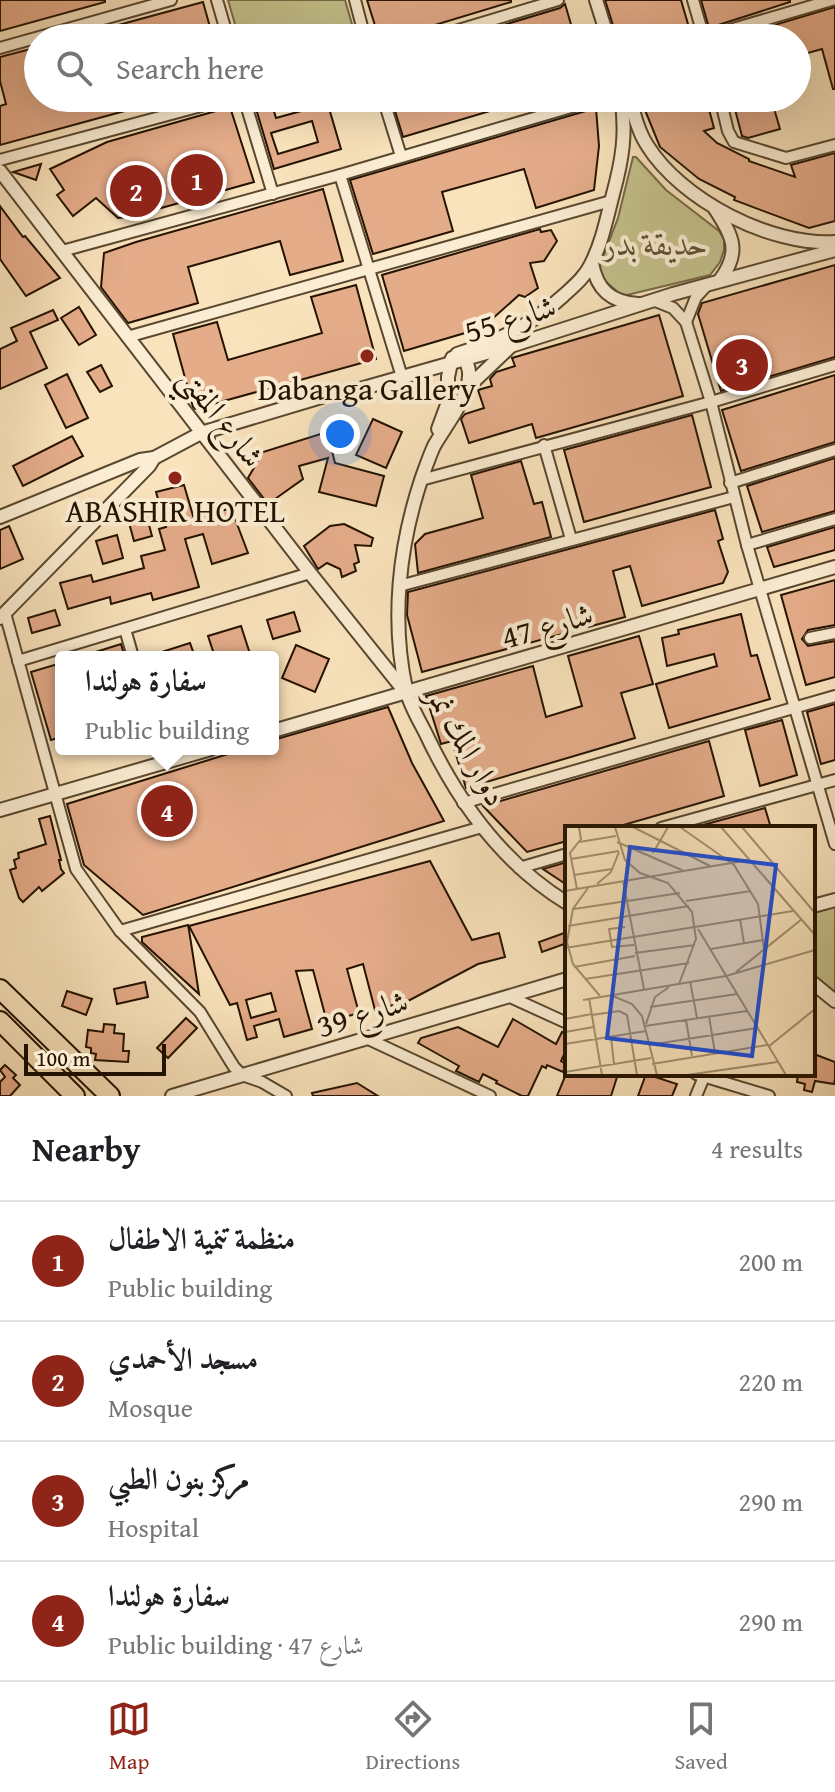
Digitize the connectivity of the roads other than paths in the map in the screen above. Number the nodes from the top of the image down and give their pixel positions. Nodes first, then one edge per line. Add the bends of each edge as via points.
1 (171, 0) edge
2 (217, 0) edge
3 (355, 0) edge
4 (558, 0) edge
5 (596, 0) edge
6 (693, 0) edge
7 (832, 0) edge
8 (814, 3) edge
9 (86, 24) edge
10 (224, 24) edge
11 (361, 24) edge
12 (478, 24) edge
13 (604, 24) edge
14 (699, 24) edge
15 (747, 24) edge
16 (24, 41) edge
17 (0, 48) edge
18 (179, 112) edge
19 (248, 112) edge
20 (387, 112) edge
21 (553, 112) edge
22 (622, 112) edge
23 (634, 112) edge
24 (723, 112) edge
25 (835, 145) edge
26 (649, 149) junction
27 (624, 153) junction
28 (401, 156) junction
29 (0, 160) edge
30 (0, 171) edge
31 (340, 175) junction
32 (273, 194) junction
33 (611, 201) junction
34 (715, 209) junction
35 (835, 242) edge
36 (835, 250) edge
37 (62, 251) junction
38 (592, 263) junction
39 (369, 270) junction
40 (714, 282) junction
41 (647, 302) junction
42 (686, 322) junction
43 (127, 337) junction
44 (511, 346) junction
45 (458, 358) junction
46 (835, 365) edge
47 (422, 372) junction
48 (401, 373) junction
49 (448, 384) junction
50 (467, 389) junction
51 (711, 402) junction
52 (201, 433) junction
53 (435, 444) junction
54 (544, 445) junction
55 (835, 450) edge
56 (147, 462) junction
57 (421, 480) junction
58 (730, 483) junction
59 (734, 497) junction
60 (0, 517) edge
61 (835, 519) edge
62 (571, 539) junction
63 (747, 545) junction
64 (835, 567) edge
65 (310, 573) junction
66 (399, 586) junction
67 (760, 589) junction
68 (3, 616) edge
69 (125, 629) junction
70 (835, 633) edge
71 (810, 638) dead end
72 (131, 651) edge
73 (18, 661) junction
74 (406, 693) junction
75 (835, 696) edge
76 (794, 709) junction
77 (279, 729) edge
78 (161, 755) edge
79 (190, 755) edge
80 (163, 763) junction
81 (835, 780) edge
82 (817, 785) junction
83 (55, 795) junction
84 (463, 803) junction
85 (0, 810) edge
86 (668, 826) edge
87 (482, 827) junction
88 (835, 844) edge
89 (565, 855) edge
90 (519, 868) junction
91 (835, 900) edge
92 (565, 902) edge
93 (815, 905) edge
94 (120, 931) junction
95 (565, 980) edge
96 (815, 985) edge
97 (0, 989) edge
98 (508, 996) junction
99 (835, 1001) edge
100 (0, 1021) edge
101 (565, 1022) edge
102 (366, 1038) junction
103 (242, 1075) junction
104 (700, 1076) edge
105 (703, 1076) edge
106 (75, 1096) edge
107 (110, 1096) edge
108 (172, 1096) edge
109 (286, 1096) edge
110 (490, 1096) edge
111 (696, 1096) edge
112 (769, 1096) edge

1 - 9 street
2 - 10 street
3 - 11 street
4 - 12 street
5 - 13 street
6 - 14 street
7 - 8 street
8 - 15 street
16 - 17 street
18 - 29 street
19 - 32 street
20 - 28 street
21 - 28 street
22 - 27 street
23 - 26 street
24 - 25 street via 734,142 786,158
26 - 27 street
26 - 34 street
27 - 33 street
28 - 31 street
30 - 37 street, شارع المفتي
31 - 32 street
31 - 39 street
32 - 37 street
33 - 38 street
33 - 39 street
34 - 35 street via 771,231
34 - 40 street via 732,240 731,259
36 - 40 street, شارع 55
37 - 43 street, شارع المفتي
38 - 41 street via 595,279 613,299
38 - 45 street via 530,323
39 - 43 street
39 - 48 street
40 - 41 street, شارع 55
40 - 42 street via 696,297
41 - 42 street via 673,308
41 - 44 street, شارع 55
42 - 51 street
43 - 52 street, شارع المفتي
44 - 45 street, شارع 55
44 - 50 street, دوار المك نمر
45 - 47 street, شارع 55
45 - 48 street
45 - 49 street
45 - 50 street via 470,374
46 - 51 street
47 - 48 street, شارع 55
47 - 49 street
48 - 52 street, شارع 55
49 - 53 street
50 - 53 street, دوار المك نمر
51 - 54 street
51 - 58 street
52 - 56 street, شارع 55
52 - 65 street, شارع المفتي
53 - 57 street, دوار المك نمر
54 - 57 street
54 - 62 street
55 - 58 street
56 - 60 street
56 - 68 street
57 - 66 street, دوار المك نمر
58 - 59 street
59 - 62 street
59 - 63 street
61 - 63 street
62 - 66 street
63 - 67 street
64 - 67 street, شارع 47
65 - 69 street
65 - 74 street, شارع المفتي
66 - 74 street, دوار المك نمر via 397,621
67 - 74 street, شارع 47
67 - 76 street
68 - 73 street
69 - 72 street
69 - 73 street
70 - 71 street
73 - 83 street
74 - 77 street, شارع 47
74 - 84 street, دوار المك نمر
75 - 76 street
76 - 82 street
76 - 84 street
78 - 80 street
79 - 80 street
80 - 83 street
81 - 82 street
82 - 86 street
82 - 88 street
83 - 85 street
83 - 94 street via 72,862
84 - 87 street, دوار المك نمر
87 - 90 street, دوار المك نمر
87 - 94 street
89 - 90 street
90 - 92 street, دوار المك نمر
91 - 93 street
94 - 103 street via 190,1000
95 - 98 street, شارع 39
96 - 99 street
97 - 107 highway
98 - 101 street
98 - 102 street, شارع 39
100 - 106 highway
102 - 103 street, شارع 39
102 - 110 street
103 - 108 street, شارع 39
103 - 109 street
104 - 111 street
105 - 112 street

